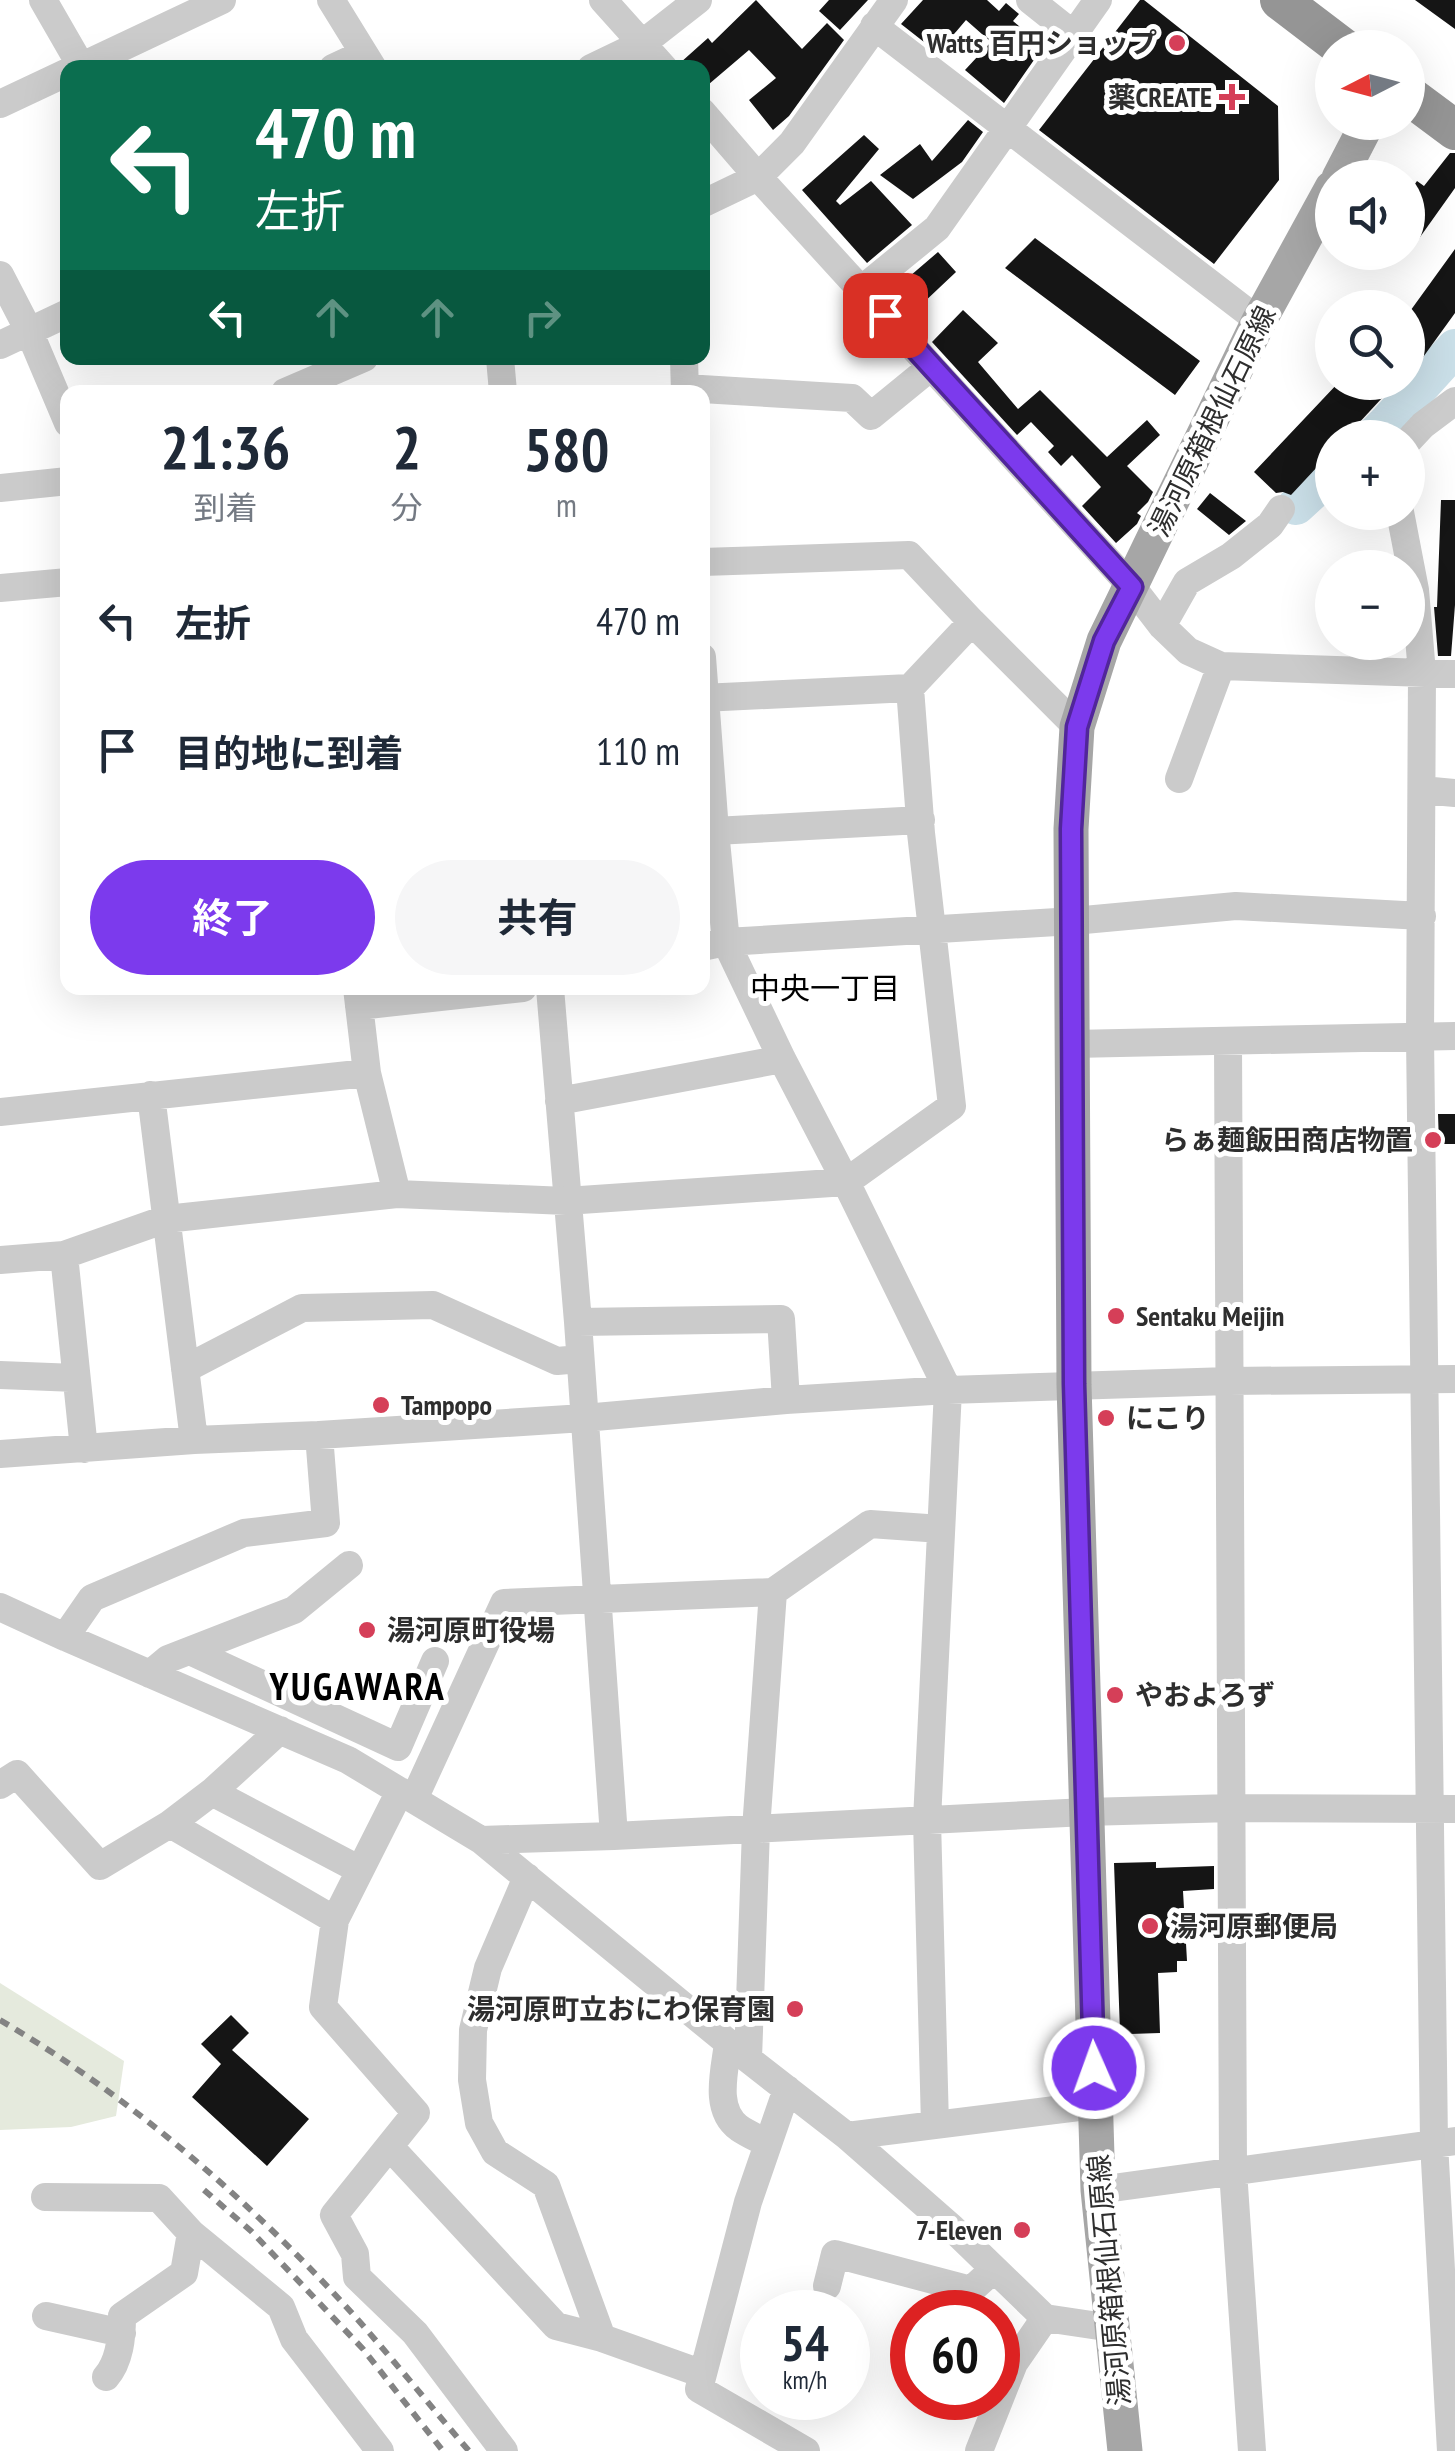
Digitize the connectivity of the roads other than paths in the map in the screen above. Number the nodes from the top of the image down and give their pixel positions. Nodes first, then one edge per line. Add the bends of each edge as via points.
1 (43, 0) edge
2 (222, 0) edge
3 (332, 0) edge
4 (603, 0) edge
5 (698, 0) edge
6 (894, 0) edge
7 (1030, 0) edge
8 (1098, 0) edge
9 (1280, 0) edge
10 (874, 26) junction
11 (1319, 30) edge
12 (1074, 35) junction
13 (135, 41) junction
14 (643, 43) junction
15 (72, 60) edge
16 (93, 60) edge
17 (143, 60) edge
18 (368, 60) edge
19 (608, 60) edge
20 (657, 60) edge
21 (60, 76) edge
22 (0, 104) edge
23 (1425, 108) edge
24 (710, 121) edge
25 (1008, 128) junction
26 (1455, 130) edge
27 (758, 176) junction
28 (710, 200) edge
29 (1315, 219) edge
30 (0, 276) edge
31 (862, 290) junction
32 (60, 317) edge
33 (1259, 321) junction
34 (28, 331) junction
35 (0, 345) edge
36 (350, 365) edge
37 (931, 366) junction
38 (308, 385) edge
39 (710, 391) edge
40 (1455, 401) edge
41 (60, 405) edge
42 (1425, 424) edge
43 (60, 482) edge
44 (0, 488) edge
45 (1281, 509) dead end
46 (1404, 530) edge
47 (710, 562) edge
48 (60, 583) edge
49 (1132, 587) junction
50 (0, 588) edge
51 (972, 622) junction
52 (1162, 626) junction
53 (1221, 666) junction
54 (1422, 672) junction
55 (1455, 674) edge
56 (910, 688) junction
57 (710, 698) edge
58 (1077, 727) junction
59 (710, 771) edge
60 (1179, 779) dead end
61 (1422, 790) junction
62 (1455, 792) edge
63 (921, 820) junction
64 (715, 831) junction
65 (1422, 916) junction
66 (1073, 921) junction
67 (932, 928) junction
68 (714, 944) edge
69 (395, 995) edge
70 (551, 995) edge
71 (358, 997) edge
72 (1455, 1036) edge
73 (1420, 1037) junction
74 (1228, 1041) junction
75 (1073, 1044) junction
76 (782, 1058) junction
77 (367, 1073) junction
78 (150, 1095) junction
79 (559, 1100) junction
80 (0, 1112) edge
81 (846, 1182) junction
82 (397, 1194) junction
83 (566, 1202) junction
84 (166, 1219) junction
85 (64, 1255) junction
86 (0, 1260) edge
87 (578, 1322) junction
88 (580, 1360) junction
89 (186, 1369) junction
90 (0, 1375) edge
91 (76, 1378) junction
92 (1426, 1380) junction
93 (1455, 1380) edge
94 (1229, 1381) junction
95 (1074, 1384) junction
96 (948, 1390) junction
97 (786, 1400) junction
98 (584, 1418) junction
99 (319, 1436) junction
100 (194, 1440) junction
101 (84, 1449) junction
102 (0, 1454) edge
103 (941, 1530) junction
104 (349, 1565) dead end
105 (773, 1592) junction
106 (598, 1599) junction
107 (0, 1607) edge
108 (64, 1638) junction
109 (190, 1651) junction
110 (435, 1661) dead end
111 (150, 1674) junction
112 (280, 1730) junction
113 (8, 1780) edge
114 (212, 1792) junction
115 (407, 1795) junction
116 (1232, 1808) junction
117 (1443, 1808) edge
118 (1086, 1812) junction
119 (927, 1820) junction
120 (170, 1824) junction
121 (756, 1829) junction
122 (614, 1836) junction
123 (481, 1840) junction
124 (360, 1870) junction
125 (527, 1877) junction
126 (334, 1920) junction
127 (738, 2051) junction
128 (787, 2090) junction
129 (1096, 2104) junction
130 (935, 2125) junction
131 (847, 2136) junction
132 (1444, 2142) edge
133 (768, 2144) junction
134 (390, 2147) junction
135 (1233, 2171) junction
136 (1098, 2190) junction
137 (45, 2197) dead end
138 (191, 2232) junction
139 (994, 2269) junction
140 (826, 2286) dead end
141 (46, 2316) dead end
142 (1045, 2318) junction
143 (1112, 2328) junction
144 (122, 2333) junction
145 (602, 2338) junction
146 (703, 2374) junction
147 (106, 2377) dead end
148 (380, 2451) edge
149 (504, 2451) edge
150 (806, 2451) edge
151 (979, 2451) edge
152 (1125, 2451) edge
153 (1252, 2451) edge
154 (1450, 2451) edge

1 - 15 street
2 - 13 street
3 - 18 street
4 - 14 street
5 - 14 street
6 - 10 street
7 - 12 street
8 - 12 street
9 - 11 highway
10 - 25 street
10 - 27 street via 792,143
12 - 25 street
13 - 16 street
13 - 17 street
14 - 19 street
14 - 20 street
21 - 22 street
23 - 26 highway
24 - 27 street
25 - 31 street via 937,228
25 - 33 street
27 - 28 street
27 - 31 street
29 - 33 main road, 湯河原箱根仙石原線
30 - 34 street
31 - 37 street
32 - 34 street
33 - 49 main road, 湯河原箱根仙石原線
34 - 35 street
34 - 41 street
36 - 38 street
37 - 39 street via 872,416 852,398
37 - 49 street
40 - 42 street
43 - 44 street
45 - 52 street via 1270,525 1187,582
46 - 54 street
47 - 51 street via 909,554
48 - 50 street
49 - 52 street
49 - 58 main road, 湯河原箱根仙石原線 via 1104,641
51 - 56 street
51 - 58 street
52 - 53 street via 1188,651
53 - 54 street
53 - 60 street
54 - 55 street
54 - 61 street
56 - 57 street
56 - 63 street
58 - 66 main road, 湯河原箱根仙石原線
59 - 64 street
61 - 62 street
61 - 65 street
63 - 64 street
63 - 67 street
64 - 68 street
65 - 66 street via 1236,906
65 - 73 street
66 - 67 street
66 - 75 main road, 湯河原箱根仙石原線
67 - 68 street
67 - 81 street via 952,1106
68 - 76 street
69 - 71 street
70 - 79 street
71 - 77 street
72 - 73 street
73 - 74 street
73 - 92 street
74 - 75 street
74 - 94 street
75 - 95 main road, 湯河原箱根仙石原線
76 - 79 street
76 - 81 street
77 - 78 street
77 - 82 street
78 - 80 street
78 - 84 street
79 - 83 street
81 - 83 street
81 - 96 street
82 - 83 street
82 - 84 street
83 - 87 street
84 - 85 street
84 - 89 street
85 - 86 street
85 - 91 street
87 - 88 street
87 - 97 street via 781,1319
88 - 89 street via 557,1361 433,1305 302,1308
88 - 98 street
89 - 100 street
90 - 91 street
91 - 101 street
92 - 93 street
92 - 94 street
92 - 117 street
94 - 95 street
94 - 116 street
95 - 96 street
95 - 118 main road, 湯河原箱根仙石原線
96 - 97 street
96 - 103 street
97 - 98 street
98 - 99 street
98 - 106 street
99 - 100 street
99 - 108 street via 326,1523 244,1534 92,1598
100 - 101 street
101 - 102 street
103 - 105 street via 870,1524
103 - 119 street
104 - 109 street via 294,1610
105 - 106 street
105 - 121 street
106 - 115 street via 504,1603
106 - 122 street
107 - 108 street
108 - 111 street
109 - 110 street via 398,1747
109 - 111 street
111 - 112 street
112 - 114 street
112 - 115 street
113 - 120 street via 100,1866
114 - 120 street
114 - 124 street
115 - 123 street
115 - 124 street
116 - 117 street
116 - 118 street
116 - 135 street
117 - 132 street
118 - 119 street
118 - 129 main road, 湯河原箱根仙石原線
119 - 121 street
119 - 130 street
120 - 126 street
121 - 122 street
121 - 127 street
122 - 123 street
123 - 125 street
124 - 126 street
125 - 127 street
125 - 145 street via 488,1968 473,2030 472,2080 479,2123 494,2152 546,2185
126 - 134 street via 324,2008 416,2113
127 - 128 street
127 - 133 street via 722,2093 726,2114
128 - 131 street
128 - 133 street
129 - 130 street
129 - 136 main road, 湯河原箱根仙石原線
130 - 131 street
131 - 139 street
132 - 135 street
132 - 154 street
133 - 146 street
134 - 145 street via 556,2326
134 - 149 street via 334,2215 355,2254 358,2277 415,2333
135 - 136 street
135 - 153 street
136 - 143 main road, 湯河原箱根仙石原線
137 - 138 street via 159,2198
138 - 144 street via 184,2273 122,2316
138 - 148 street via 281,2308 294,2339
139 - 140 street via 971,2290 836,2254
139 - 142 street
141 - 144 street
142 - 143 street
142 - 151 street via 1014,2364
143 - 152 main road, 湯河原箱根仙石原線
144 - 147 street
145 - 146 street
146 - 150 street via 699,2389

